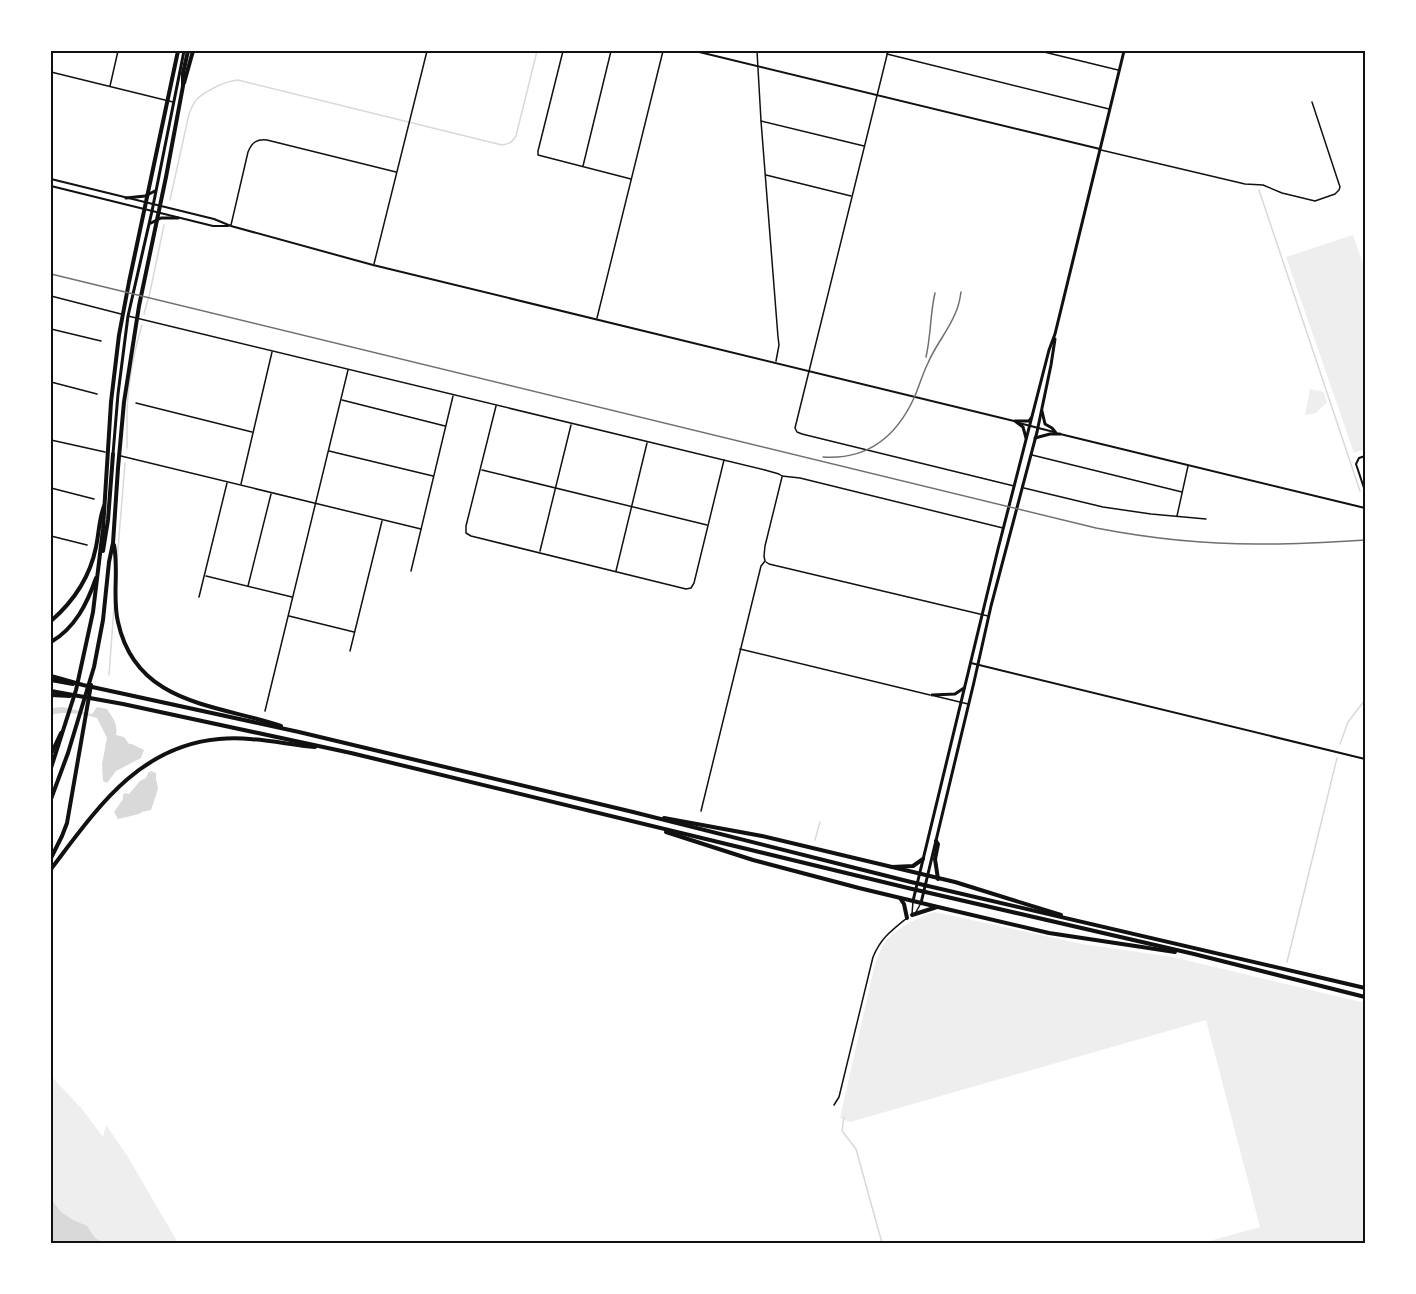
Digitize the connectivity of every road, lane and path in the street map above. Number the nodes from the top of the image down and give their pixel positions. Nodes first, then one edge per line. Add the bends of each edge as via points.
1 (118, 51) edge
2 (178, 51) edge
3 (186, 51) edge
4 (193, 51) edge
5 (427, 51) edge
6 (563, 51) edge
7 (611, 51) edge
8 (663, 51) edge
9 (695, 51) edge
10 (757, 51) edge
11 (1040, 51) edge
12 (1124, 51) edge
13 (888, 52) edge
14 (758, 66) junction
15 (1120, 70) junction
16 (51, 72) edge
17 (183, 86) junction
18 (110, 87) junction
19 (877, 95) junction
20 (1312, 102) dead end
21 (174, 103) junction
22 (1110, 109) junction
23 (760, 121) junction
24 (864, 146) junction
25 (1100, 149) junction
26 (582, 167) junction
27 (396, 172) junction
28 (765, 175) junction
29 (51, 179) edge
30 (631, 179) junction
31 (51, 186) edge
32 (156, 190) junction
33 (97, 191) junction
34 (852, 196) junction
35 (95, 198) junction
36 (126, 198) junction
37 (154, 205) junction
38 (152, 212) junction
39 (178, 218) junction
40 (150, 224) junction
41 (231, 226) junction
42 (373, 265) junction
43 (51, 296) edge
44 (128, 315) junction
45 (596, 320) junction
46 (51, 328) edge
47 (1055, 334) junction
48 (101, 341) dead end
49 (272, 351) junction
50 (776, 363) junction
51 (349, 369) junction
52 (809, 371) junction
53 (51, 382) edge
54 (97, 394) dead end
55 (453, 395) junction
56 (341, 400) junction
57 (136, 403) dead end
58 (496, 405) junction
59 (1042, 409) junction
60 (1033, 413) junction
61 (1015, 421) junction
62 (571, 424) junction
63 (446, 426) junction
64 (1030, 426) junction
65 (1038, 428) junction
66 (253, 432) junction
67 (1058, 433) junction
68 (1035, 438) junction
69 (51, 440) edge
70 (1027, 440) junction
71 (648, 442) junction
72 (328, 451) junction
73 (113, 454) junction
74 (1031, 455) junction
75 (1365, 456) edge
76 (724, 460) junction
77 (1188, 466) junction
78 (480, 470) junction
79 (782, 476) junction
80 (434, 477) junction
81 (227, 482) junction
82 (240, 485) junction
83 (1015, 486) junction
84 (51, 488) edge
85 (555, 488) junction
86 (1023, 488) junction
87 (1365, 491) edge
88 (1182, 492) junction
89 (271, 493) junction
90 (94, 498) dead end
91 (105, 502) junction
92 (316, 503) junction
93 (632, 507) junction
94 (1365, 508) edge
95 (1176, 517) junction
96 (1206, 519) dead end
97 (382, 520) junction
98 (708, 525) junction
99 (421, 529) junction
100 (1004, 529) junction
101 (51, 536) edge
102 (1008, 539) junction
103 (113, 543) junction
104 (87, 545) dead end
105 (539, 553) junction
106 (765, 561) junction
107 (411, 571) dead end
108 (615, 571) junction
109 (205, 575) junction
110 (248, 586) junction
111 (200, 597) dead end
112 (292, 597) junction
113 (982, 615) junction
114 (288, 616) junction
115 (988, 616) junction
116 (51, 621) edge
117 (355, 632) junction
118 (51, 642) edge
119 (740, 649) junction
120 (350, 651) dead end
121 (971, 663) junction
122 (978, 665) junction
123 (94, 667) junction
124 (51, 678) edge
125 (965, 687) junction
126 (51, 693) edge
127 (932, 695) junction
128 (962, 702) junction
129 (969, 704) junction
130 (265, 711) dead end
131 (68, 716) junction
132 (299, 732) junction
133 (332, 749) junction
134 (51, 754) edge
135 (1365, 759) edge
136 (51, 768) edge
137 (51, 799) edge
138 (701, 811) dead end
139 (633, 812) junction
140 (626, 819) junction
141 (936, 841) junction
142 (51, 858) edge
143 (923, 860) junction
144 (885, 867) junction
145 (51, 869) edge
146 (919, 874) junction
147 (928, 876) junction
148 (938, 879) junction
149 (900, 898) junction
150 (913, 901) junction
151 (921, 903) junction
152 (938, 907) junction
153 (912, 915) junction
154 (908, 918) junction
155 (1067, 918) junction
156 (1194, 954) junction
157 (1365, 988) edge
158 (1365, 997) edge
159 (834, 1105) dead end

1 - 18 street
2 - 91 highway via 119,335
3 - 17 highway
3 - 21 main road
4 - 17 highway
5 - 27 street
6 - 26 street via 538,155
7 - 26 street
8 - 30 street
9 - 14 street
10 - 14 street
11 - 15 street
12 - 15 main road
13 - 19 street
13 - 22 street
14 - 19 street
14 - 23 street
15 - 22 main road
16 - 18 street
17 - 103 highway via 124,402
18 - 21 street
19 - 24 street
19 - 25 street
20 - 25 street via 1339,182 1335,194 1316,201 1263,185
21 - 32 main road
22 - 25 main road
23 - 24 street
23 - 28 street
24 - 34 street
25 - 47 main road
26 - 30 street
27 - 41 street via 256,140 248,152
27 - 42 street
28 - 34 street
28 - 50 street via 778,345
29 - 33 street
30 - 45 street
31 - 35 street
32 - 36 main road
32 - 37 main road
33 - 35 street
33 - 36 street
34 - 52 street
35 - 38 street
36 - 37 street
37 - 38 main road
37 - 41 street
38 - 39 street
38 - 40 main road
39 - 40 main road via 161,218
39 - 41 street
40 - 44 main road
41 - 42 street
42 - 45 street
43 - 44 street
44 - 49 street
44 - 73 main road
45 - 50 street
46 - 48 street
47 - 59 main road
47 - 60 main road
49 - 51 street
49 - 66 street
50 - 52 street
51 - 55 street
51 - 56 street
52 - 61 street
52 - 83 street via 795,425 802,434
53 - 54 street
55 - 58 street
55 - 63 street
56 - 63 street
56 - 72 street
57 - 66 street
58 - 62 street
58 - 78 street
59 - 65 main road
59 - 67 main road via 1045,424
60 - 61 main road via 1029,421
60 - 64 main road
61 - 64 street
61 - 70 main road via 1023,428
62 - 71 street
62 - 85 street
63 - 80 street
64 - 65 street
64 - 70 main road
65 - 67 street
65 - 68 main road
66 - 82 street
67 - 68 main road
67 - 77 street
68 - 74 main road
69 - 73 street
70 - 83 main road
71 - 76 street
71 - 93 street
72 - 80 street
72 - 92 street
73 - 81 street
73 - 118 highway via 108,520 95,581 74,624
74 - 86 main road
74 - 88 street
75 - 87 street via 1356,464
76 - 79 street
76 - 98 street
77 - 88 street
77 - 94 street
78 - 85 street
78 - 105 street via 465,531
79 - 100 street
79 - 106 street
80 - 99 street
81 - 82 street
81 - 109 street
82 - 89 street
83 - 100 main road
84 - 90 street
85 - 93 street
85 - 105 street
86 - 95 street via 1103,507
86 - 102 main road
88 - 95 street
89 - 92 street
89 - 110 street
91 - 116 highway via 86,578
91 - 131 highway via 93,612
92 - 97 street
92 - 112 street
93 - 98 street
93 - 108 street
95 - 96 street
97 - 99 street
97 - 117 street
98 - 108 street via 691,588
99 - 107 street
100 - 102 main road
100 - 113 main road
101 - 104 street
102 - 115 main road
103 - 123 highway
103 - 132 highway via 117,559 117,620 125,643 148,676 177,696
105 - 108 street
106 - 113 street
106 - 119 street
109 - 110 street
109 - 111 street
110 - 112 street
112 - 114 street
113 - 115 street
113 - 121 main road
114 - 117 street
114 - 130 street
115 - 122 main road
117 - 120 street
119 - 127 street
119 - 138 street
121 - 122 street
121 - 125 main road
122 - 129 main road
122 - 135 street
123 - 137 highway
123 - 142 highway via 67,818
124 - 132 highway
125 - 127 main road via 955,693
125 - 128 main road
126 - 133 highway via 134,706
127 - 128 street
128 - 129 street
128 - 143 main road
129 - 141 main road
131 - 134 highway
131 - 136 highway
132 - 139 highway
133 - 140 highway
133 - 145 highway via 247,738 219,739 171,751 131,775 110,795
139 - 144 highway via 762,836
139 - 155 highway
140 - 149 highway via 753,860
140 - 156 highway
141 - 147 main road
141 - 148 highway
143 - 144 highway via 913,866
143 - 146 main road
144 - 146 highway
146 - 147 highway
146 - 150 main road
147 - 148 highway
147 - 151 main road
148 - 155 highway
149 - 150 highway
149 - 154 highway
150 - 151 highway
150 - 153 street
151 - 152 highway
151 - 153 street
152 - 153 highway
152 - 156 highway via 1049,933
153 - 154 street
154 - 159 street via 881,942 873,957
155 - 157 highway
156 - 158 highway

